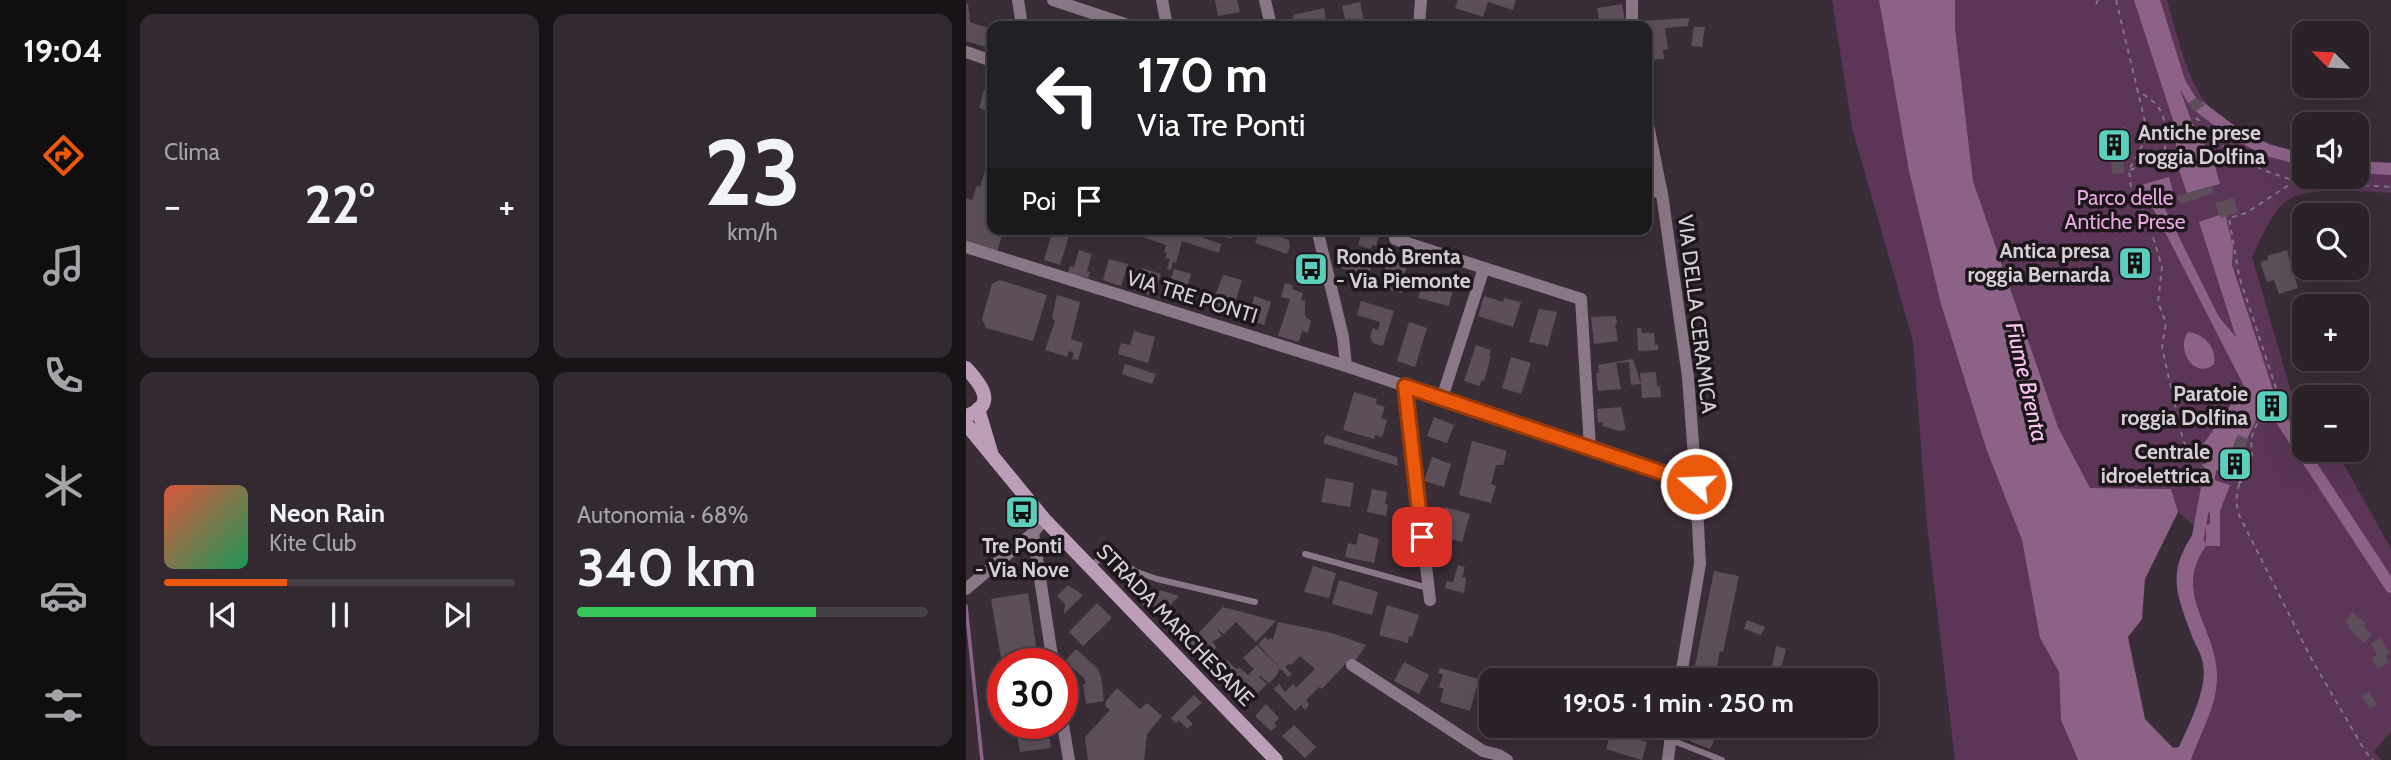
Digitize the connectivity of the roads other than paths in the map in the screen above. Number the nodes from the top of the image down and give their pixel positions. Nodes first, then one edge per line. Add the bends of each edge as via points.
1 (1018, 0) edge
2 (1053, 0) edge
3 (1162, 0) edge
4 (1265, 0) edge
5 (1421, 0) edge
6 (1632, 0) edge
7 (1021, 21) edge
8 (1116, 21) edge
9 (1166, 21) edge
10 (1270, 21) edge
11 (1419, 21) edge
12 (1632, 21) edge
13 (966, 51) edge
14 (987, 59) edge
15 (1652, 145) edge
16 (1652, 190) edge
17 (1662, 194) junction
18 (1318, 235) edge
19 (1395, 239) dead end
20 (966, 247) edge
21 (1484, 268) junction
22 (1346, 366) junction
23 (968, 372) edge
24 (1405, 386) junction
25 (1442, 398) junction
26 (972, 413) edge
27 (966, 424) edge
28 (1590, 448) junction
29 (993, 460) junction
30 (1696, 484) junction
31 (1044, 519) junction
32 (1033, 533) junction
33 (1306, 554) dead end
34 (1090, 567) junction
35 (969, 586) edge
36 (1429, 594) joint
37 (1255, 603) dead end
38 (1051, 648) edge
39 (1352, 665) dead end
40 (1682, 668) edge
41 (1671, 738) edge
42 (1681, 738) edge
43 (1065, 739) edge
44 (1069, 760) edge
45 (1276, 760) edge
46 (1507, 760) edge
47 (1668, 760) edge
48 (1723, 760) edge

1 - 7 street
2 - 8 street
3 - 9 street
4 - 10 street
5 - 11 street
6 - 12 street
13 - 14 street
15 - 17 street, VIA DELLA CERAMICA
16 - 17 street
17 - 30 street, VIA DELLA CERAMICA via 1688,377
18 - 22 street
19 - 21 street
20 - 22 street, VIA TRE PONTI
21 - 25 street
21 - 28 street via 1581,299
22 - 24 street, VIA TRE PONTI
23 - 26 main road, STRADA MARCHESANE via 984,390 983,401
24 - 25 street, VIA TRE PONTI
24 - 36 street
25 - 28 street, VIA TRE PONTI
26 - 29 main road, STRADA MARCHESANE
27 - 29 main road, STRADA MARCHESANE
28 - 30 street, VIA TRE PONTI
29 - 31 main road, STRADA MARCHESANE
30 - 40 street, VIA DELLA CERAMICA via 1700,564
31 - 32 street
31 - 34 main road, STRADA MARCHESANE
32 - 35 street
32 - 38 street
33 - 36 lane
34 - 37 lane via 1101,558 1112,557 1157,579
34 - 45 main road, STRADA MARCHESANE
39 - 46 street via 1483,751
41 - 47 street
42 - 48 lane
43 - 44 street

